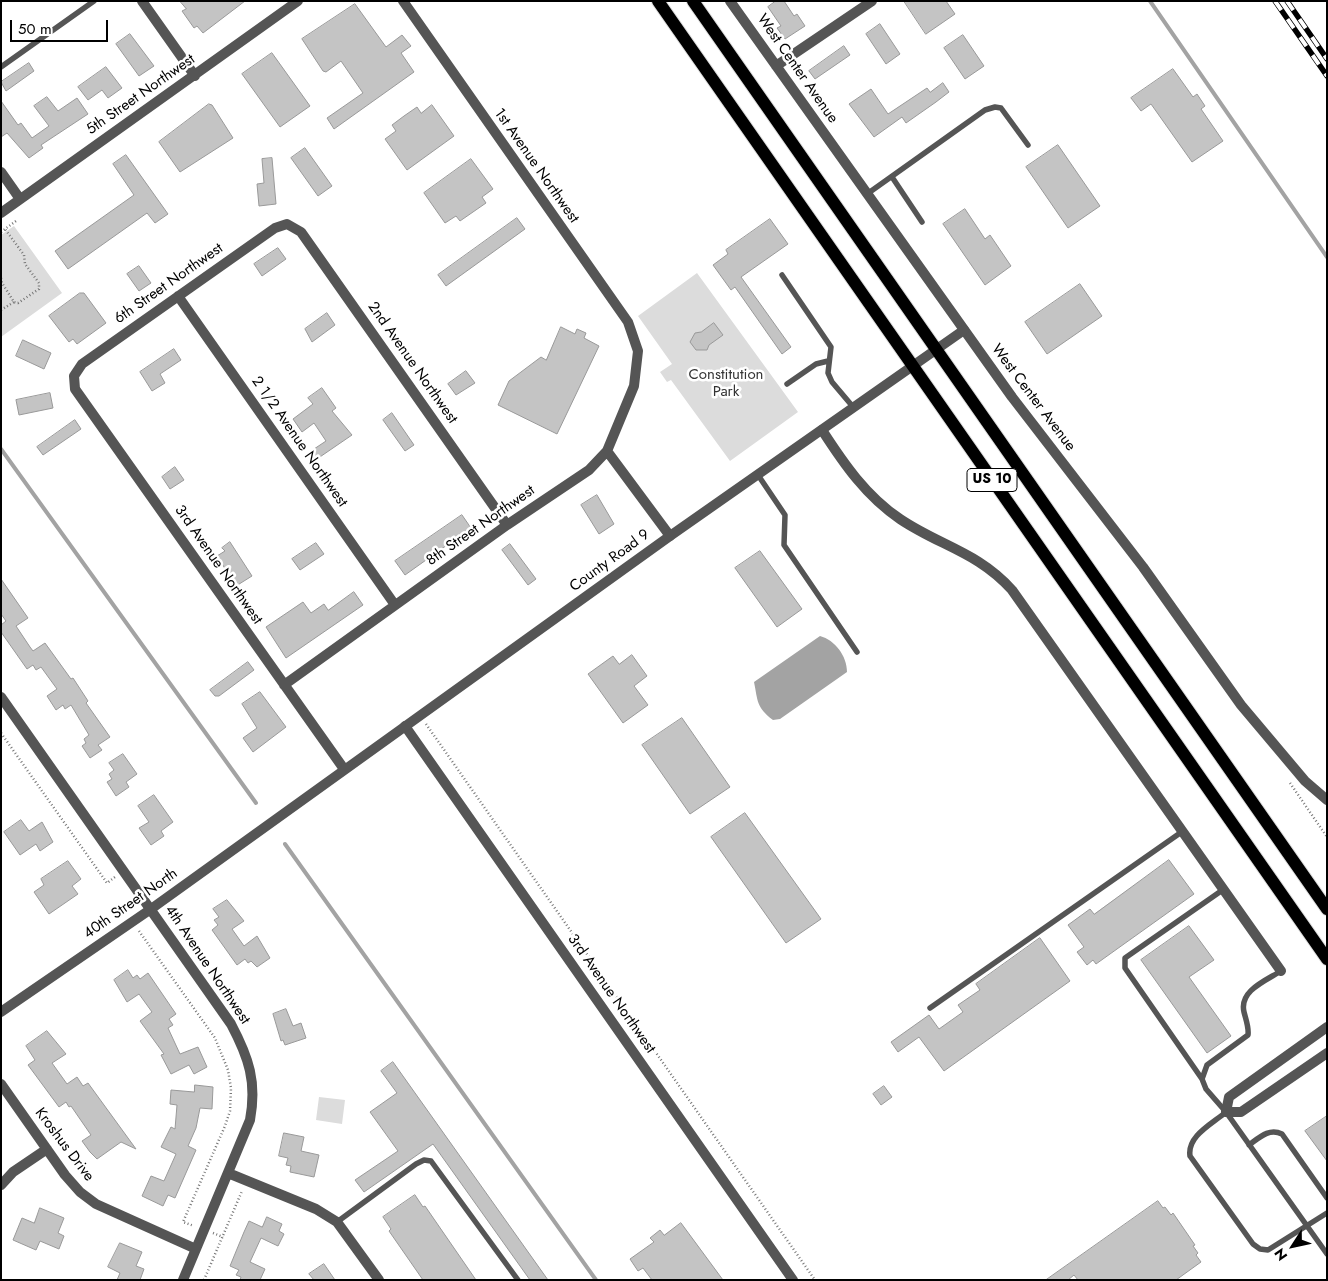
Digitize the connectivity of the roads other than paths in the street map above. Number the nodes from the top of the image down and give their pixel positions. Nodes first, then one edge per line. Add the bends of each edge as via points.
1 (94, 1) edge
2 (142, 1) edge
3 (298, 1) edge
4 (403, 1) edge
5 (658, 1) edge
6 (693, 1) edge
7 (730, 1) edge
8 (872, 1) edge
9 (776, 66) junction
10 (1, 67) edge
11 (194, 76) junction
12 (1028, 145) dead end
13 (1, 172) edge
14 (892, 177) junction
15 (867, 194) junction
16 (20, 199) junction
17 (1, 213) edge
18 (922, 222) dead end
19 (287, 224) joint
20 (782, 275) dead end
21 (178, 296) junction
22 (964, 330) junction
23 (638, 351) joint
24 (936, 351) junction
25 (828, 362) junction
26 (913, 368) junction
27 (74, 376) joint
28 (787, 384) dead end
29 (854, 408) junction
30 (822, 430) junction
31 (607, 451) junction
32 (758, 475) junction
33 (507, 525) junction
34 (670, 536) junction
35 (395, 605) junction
36 (857, 652) dead end
37 (284, 685) junction
38 (1, 697) edge
39 (405, 726) junction
40 (344, 770) junction
41 (1327, 800) edge
42 (276, 819) joint
43 (1183, 831) junction
44 (1224, 890) junction
45 (150, 909) junction
46 (1327, 909) edge
47 (1327, 959) edge
48 (1281, 971) joint
49 (930, 1008) dead end
50 (1, 1012) edge
51 (1327, 1027) edge
52 (1327, 1053) edge
53 (1202, 1079) junction
54 (1, 1084) edge
55 (1226, 1112) junction
56 (1249, 1145) junction
57 (47, 1149) junction
58 (228, 1173) junction
59 (1, 1185) edge
60 (1327, 1198) edge
61 (1327, 1212) edge
62 (336, 1222) junction
63 (1307, 1227) junction
64 (196, 1249) junction
65 (1327, 1254) edge
66 (183, 1280) edge
67 (379, 1280) edge
68 (518, 1280) edge
69 (793, 1280) edge

1 - 10 lane
2 - 11 street
3 - 11 street, 5th Street Northwest
4 - 23 street, 1st Avenue Northwest via 628,322
5 - 26 main road, US 10
6 - 24 main road, US 10
7 - 9 street, West Center Avenue
8 - 9 street
9 - 15 street, West Center Avenue
11 - 16 street, 5th Street Northwest
12 - 14 lane via 1002,108 995,107 985,110
13 - 16 street
14 - 15 lane
14 - 18 lane
15 - 22 street, West Center Avenue
16 - 17 street, 5th Street Northwest
19 - 21 street, 6th Street Northwest via 275,228
19 - 33 street, 2nd Avenue Northwest via 301,232
20 - 25 lane via 831,347
21 - 27 street, 6th Street Northwest via 82,364
21 - 35 street, 2 1/2 Avenue Northwest
22 - 24 street, County Road 9
22 - 41 street, West Center Avenue via 1143,567 1241,705 1305,781
23 - 31 street, 8th Street Northwest via 634,386
24 - 26 street, County Road 9
24 - 46 main road, US 10
25 - 28 lane via 816,364
25 - 29 lane via 832,382
26 - 29 street, County Road 9
26 - 47 main road, US 10
27 - 37 street, 3rd Avenue Northwest via 75,389
29 - 30 street, County Road 9
30 - 32 street, County Road 9
30 - 43 street via 848,470 880,505 921,531 979,560 1008,585
31 - 33 street, 8th Street Northwest via 589,470
31 - 34 street
32 - 34 street, County Road 9
32 - 36 lane via 785,516 784,545
33 - 35 street, 8th Street Northwest
34 - 39 street, County Road 9
35 - 37 street, 8th Street Northwest
37 - 40 street, 3rd Avenue Northwest
38 - 45 street, 4th Avenue Northwest
39 - 40 street, County Road 9
39 - 69 street, 3rd Avenue Northwest
40 - 42 street, County Road 9
42 - 45 street, 40th Street North
43 - 44 street
43 - 49 lane
44 - 48 street
44 - 53 lane via 1125,958 1125,968
45 - 50 street, 40th Street North
45 - 58 street, 4th Avenue Northwest via 231,1024 251,1072 254,1097 250,1120
48 - 53 lane via 1244,996 1242,1004 1248,1035 1206,1065
51 - 55 street via 1229,1097
52 - 55 street via 1241,1112
53 - 55 lane via 1206,1089
54 - 57 street, Kroshus Drive
55 - 56 lane
55 - 63 lane via 1191,1141 1190,1156 1253,1244 1260,1249 1268,1250
56 - 60 lane via 1270,1132 1282,1134
56 - 63 lane
57 - 59 street via 13,1172
57 - 64 street, Kroshus Drive via 80,1192 96,1204
58 - 62 street via 316,1209
58 - 64 street, 4th Avenue Northwest
61 - 63 lane
62 - 67 street
62 - 68 lane via 416,1164 431,1161
63 - 65 lane
64 - 66 street, 4th Avenue Northwest

